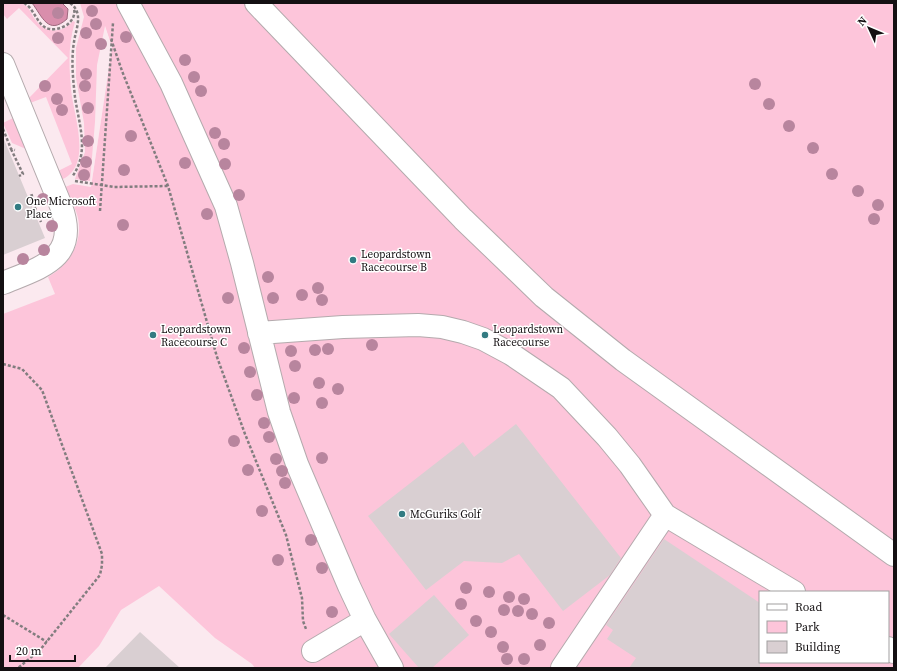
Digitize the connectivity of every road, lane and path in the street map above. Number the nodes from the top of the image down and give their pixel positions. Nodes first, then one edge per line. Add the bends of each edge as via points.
1 (24, 3) edge
2 (128, 3) edge
3 (256, 3) edge
4 (71, 4) edge
5 (113, 21) dead end
6 (111, 39) junction
7 (3, 64) edge
8 (11, 149) dead end
9 (20, 176) dead end
10 (73, 181) dead end
11 (101, 185) junction
12 (168, 186) junction
13 (53, 187) junction
14 (100, 211) dead end
15 (43, 228) dead end
16 (3, 283) edge
17 (259, 333) junction
18 (3, 364) edge
19 (666, 515) junction
20 (894, 555) edge
21 (792, 591) edge
22 (3, 615) edge
23 (365, 620) junction
24 (47, 642) junction
25 (313, 651) joint
26 (18, 668) edge
27 (392, 668) edge
28 (562, 668) edge

1 - 4 path via 39,22 53,29 67,25 74,18 75,10
2 - 17 lane via 171,83 226,206
3 - 20 lane via 463,219 544,297 623,360
4 - 13 path via 76,9 79,20 72,69 81,128 82,154 70,180
5 - 6 path
6 - 11 path
6 - 12 path
7 - 13 lane
8 - 9 path via 22,174
10 - 11 path
11 - 12 path
11 - 14 path
12 - 25 path via 217,357 286,535 302,598 303,621
13 - 15 path via 30,196
13 - 16 lane via 66,219 67,232 60,252 47,264
17 - 19 lane via 418,325 442,327 483,339 511,354 561,388 582,408 612,442
17 - 23 lane via 279,412 297,464
18 - 24 path via 22,369 42,390 102,554 100,575
19 - 21 lane
19 - 28 lane
22 - 24 path
23 - 25 lane
23 - 27 lane
24 - 26 path

